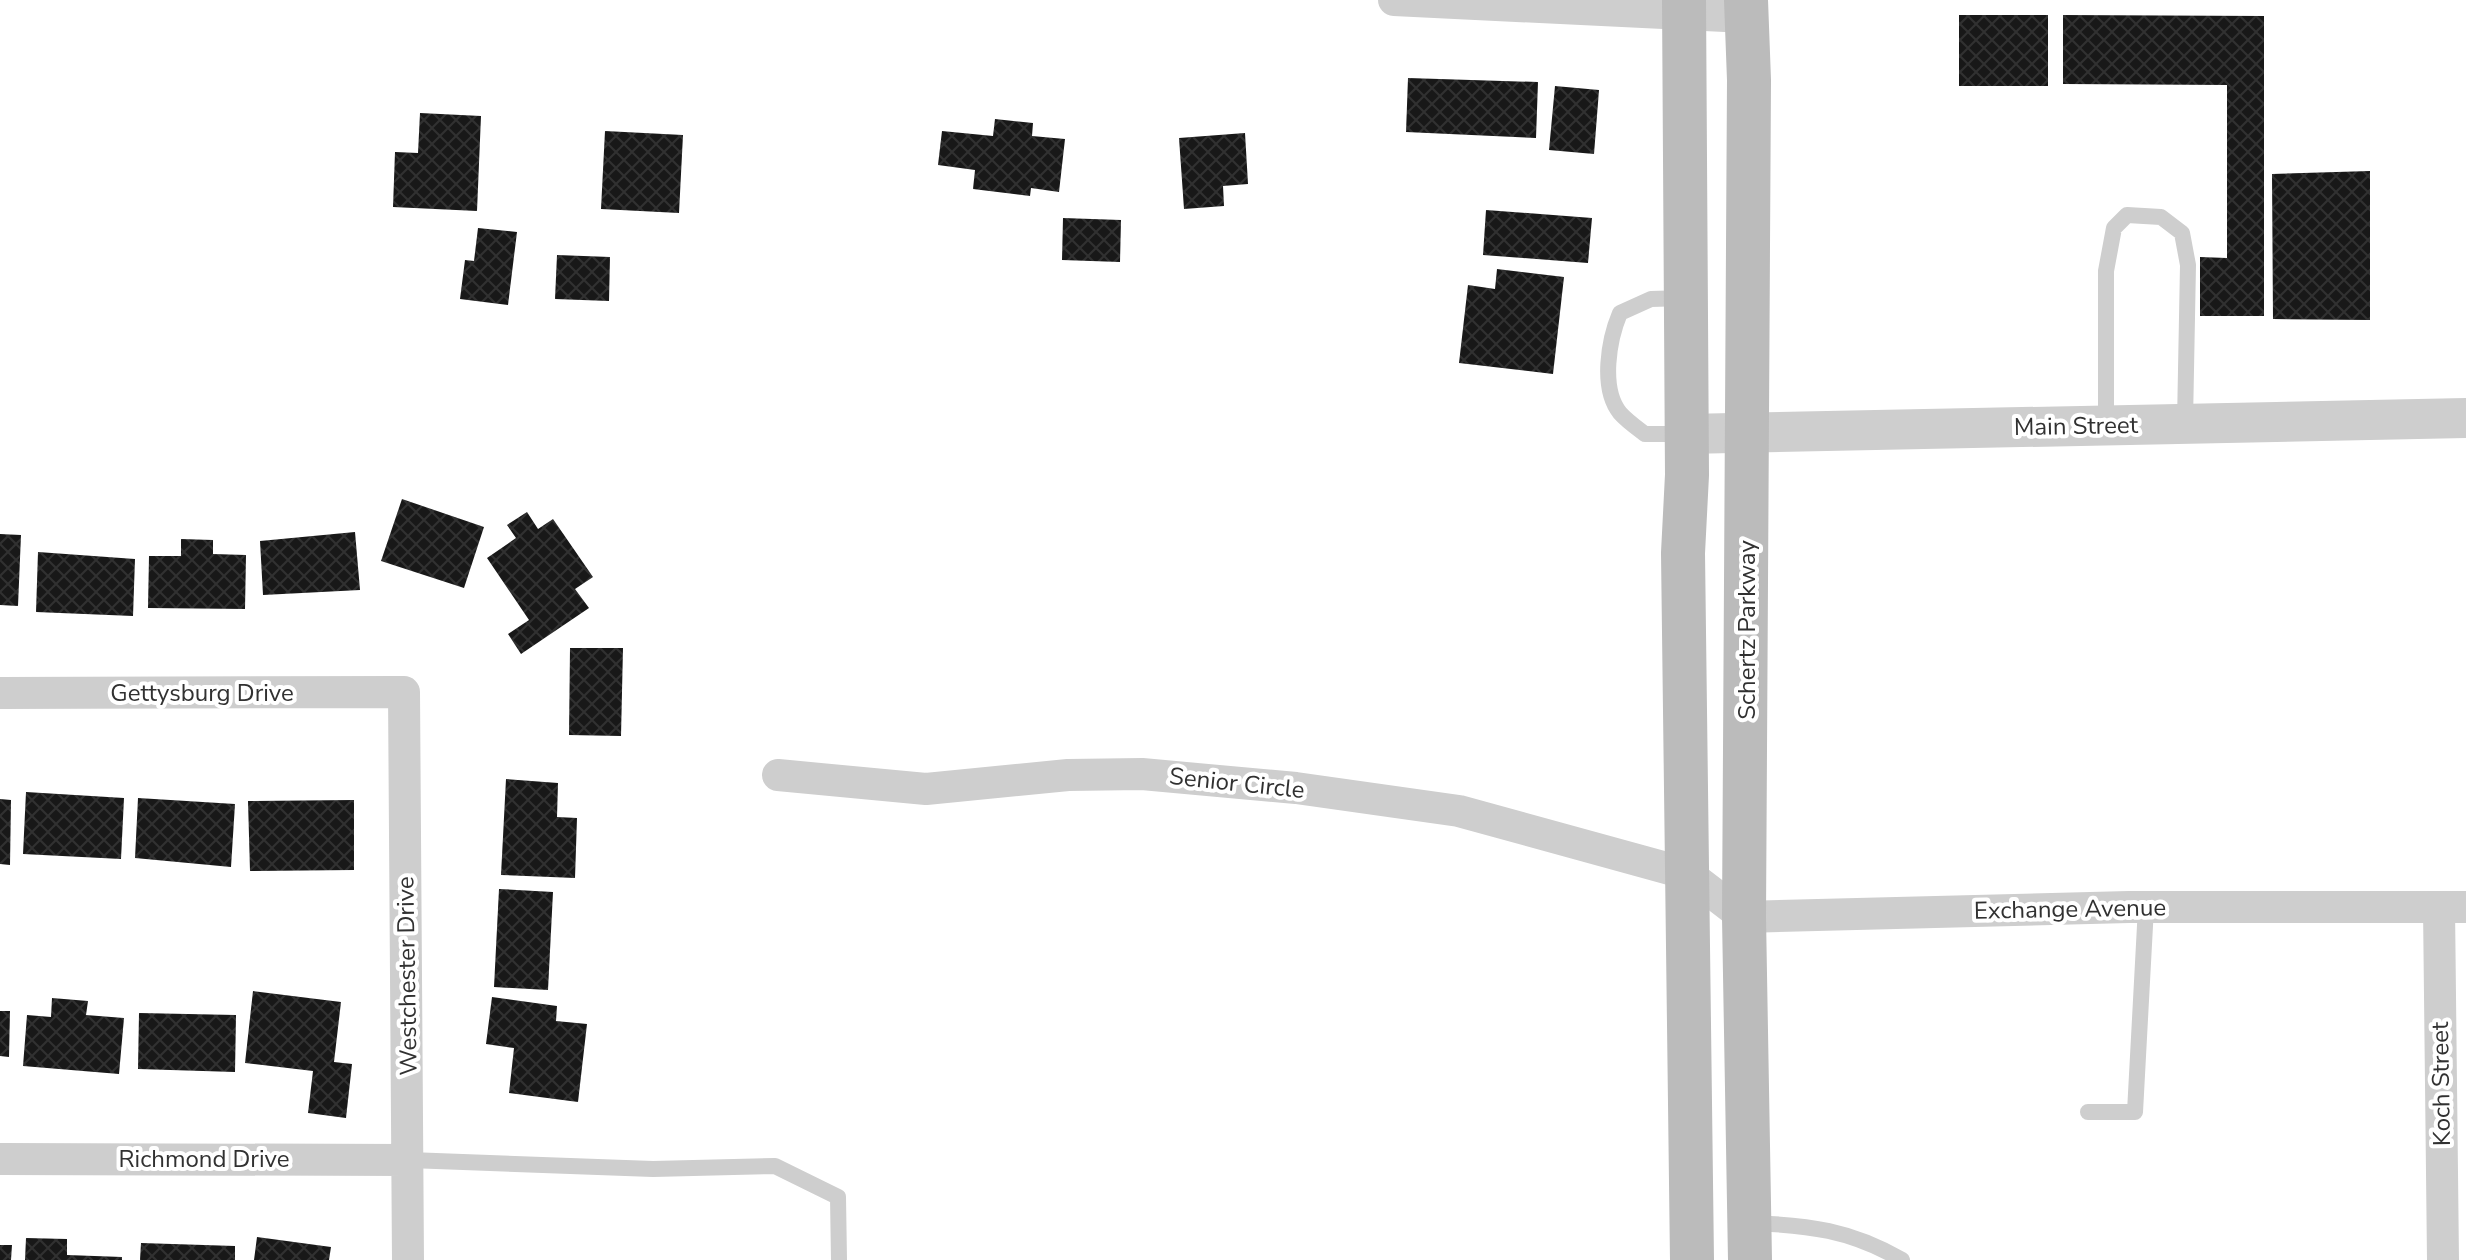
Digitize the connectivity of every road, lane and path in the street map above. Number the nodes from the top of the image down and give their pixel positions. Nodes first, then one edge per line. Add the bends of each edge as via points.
1 (1394, 0) edge
2 (1684, 7) edge
3 (1746, 8) edge
4 (1686, 298) junction
5 (2466, 418) edge
6 (2185, 424) junction
7 (2106, 425) junction
8 (1745, 432) junction
9 (1686, 434) junction
10 (404, 692) joint
11 (0, 693) edge
12 (778, 775) dead end
13 (1688, 874) junction
14 (2146, 907) junction
15 (2452, 907) edge
16 (1744, 917) junction
17 (2088, 1112) dead end
18 (0, 1159) edge
19 (409, 1160) junction
20 (1692, 1242) edge
21 (1750, 1242) edge
22 (408, 1260) edge
23 (839, 1260) edge
24 (1902, 1260) edge
25 (2443, 1260) edge

1 - 2 street
2 - 3 street
2 - 4 main road
3 - 8 main road, Schertz Parkway
4 - 9 main road
4 - 9 lane via 1651,299 1620,313 1610,335 1610,381 1619,412 1645,434
5 - 6 street, Main Street
6 - 7 street, Main Street
6 - 7 lane via 2188,265 2182,233 2161,217 2127,215 2114,228 2106,271
7 - 8 street, Main Street
8 - 9 street, Main Street
8 - 16 main road, Schertz Parkway
9 - 13 main road
10 - 11 street, Gettysburg Drive
10 - 19 street, Westchester Drive
12 - 13 street, Senior Circle via 926,789 1068,775 1142,774 1296,788 1459,811
13 - 16 street
13 - 20 main road
14 - 15 street, Exchange Avenue
14 - 16 street, Exchange Avenue
14 - 17 lane via 2135,1112
15 - 25 street, Koch Street
16 - 21 main road, Schertz Parkway
18 - 19 street, Richmond Drive
19 - 22 street, Westchester Drive
19 - 23 lane via 653,1169 775,1166 838,1197
20 - 21 main road
21 - 24 lane via 1813,1225 1880,1247

